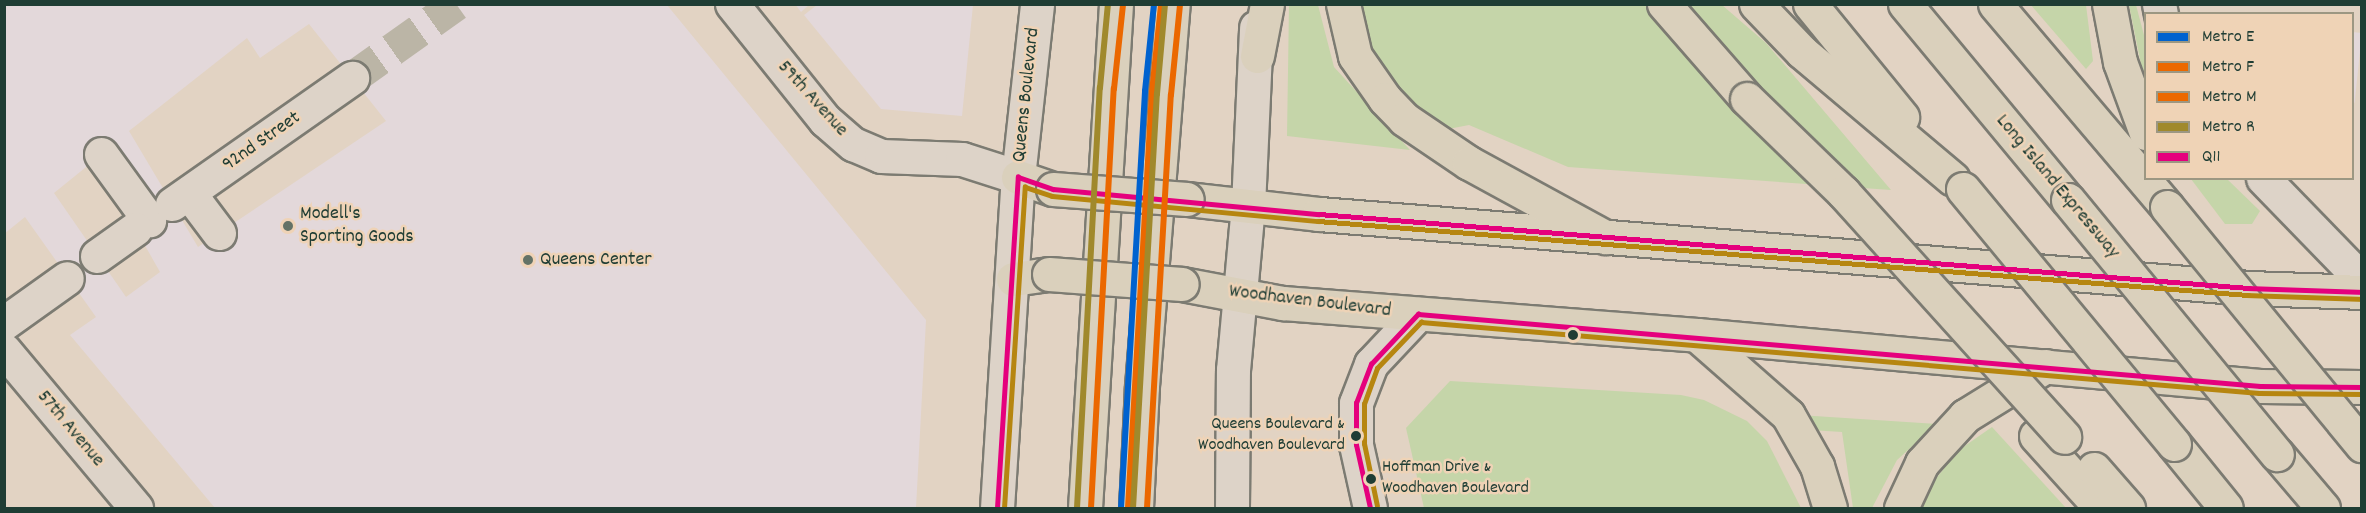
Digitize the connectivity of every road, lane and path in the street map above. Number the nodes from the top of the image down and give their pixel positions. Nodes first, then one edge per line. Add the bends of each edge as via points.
1 (732, 4) edge
2 (1037, 4) edge
3 (1116, 4) edge
4 (1173, 4) edge
5 (1256, 4) edge
6 (1267, 4) edge
7 (1343, 4) edge
8 (1664, 4) edge
9 (1756, 4) edge
10 (1810, 4) edge
11 (1905, 4) edge
12 (1995, 4) edge
13 (2109, 4) edge
14 (1257, 56) junction
15 (352, 78) tunnel mouth
16 (2144, 130) edge
17 (101, 154) dead end
18 (2144, 163) edge
19 (1018, 177) junction
20 (2160, 180) edge
21 (2265, 180) edge
22 (1958, 184) junction
23 (2177, 198) edge
24 (1248, 206) junction
25 (161, 212) junction
26 (219, 233) dead end
27 (1605, 237) junction
28 (97, 256) dead end
29 (68, 278) dead end
30 (1013, 279) junction
31 (2361, 280) edge
32 (2361, 292) edge
33 (1241, 295) junction
34 (1418, 314) junction
35 (4, 323) edge
36 (1697, 335) junction
37 (4, 350) edge
38 (2046, 366) junction
39 (2361, 387) edge
40 (2361, 418) edge
41 (2050, 436) junction
42 (2361, 445) edge
43 (136, 508) edge
44 (997, 508) edge
45 (1085, 508) edge
46 (1136, 508) edge
47 (1232, 508) edge
48 (1370, 508) edge
49 (1830, 508) edge
50 (1901, 508) edge
51 (2101, 508) edge
52 (2128, 508) edge
53 (2226, 508) edge
54 (2323, 508) edge

1 - 19 street, 59th Avenue via 825,120 853,144 881,156 962,159
2 - 19 street, Queens Boulevard
3 - 45 main road
4 - 46 main road
5 - 14 street
6 - 14 main road
7 - 27 main road via 1356,56 1384,99 1404,119 1469,164
8 - 41 main road, bridge via 1747,99 1844,192
9 - 22 main road via 1802,52
10 - 22 main road
11 - 54 main road, Long Island Expressway, bridge
12 - 18 main road
13 - 16 main road via 2120,62
14 - 24 street
15 - 25 street, 92nd Street
17 - 25 street
19 - 24 main road, bridge via 1053,189
19 - 30 street, Queens Boulevard
20 - 23 main road
21 - 31 street
22 - 53 main road, bridge
23 - 40 main road
23 - 42 main road, bridge
24 - 27 main road
24 - 33 street
25 - 26 street
25 - 28 street, 92nd Street
27 - 32 main road via 2248,288
29 - 35 street
30 - 33 main road, Woodhaven Boulevard, bridge via 1049,274 1182,284
30 - 44 street, Queens Boulevard
33 - 34 main road, Woodhaven Boulevard via 1283,303
33 - 47 street via 1233,370
34 - 36 main road, Woodhaven Boulevard
34 - 48 street via 1371,364 1356,403 1356,445
36 - 38 main road, Woodhaven Boulevard
36 - 49 main road via 1788,415 1817,466
37 - 43 street, 57th Avenue
38 - 39 main road, Woodhaven Boulevard via 2260,386
38 - 50 main road via 1965,416 1922,463
41 - 51 main road
41 - 52 main road

